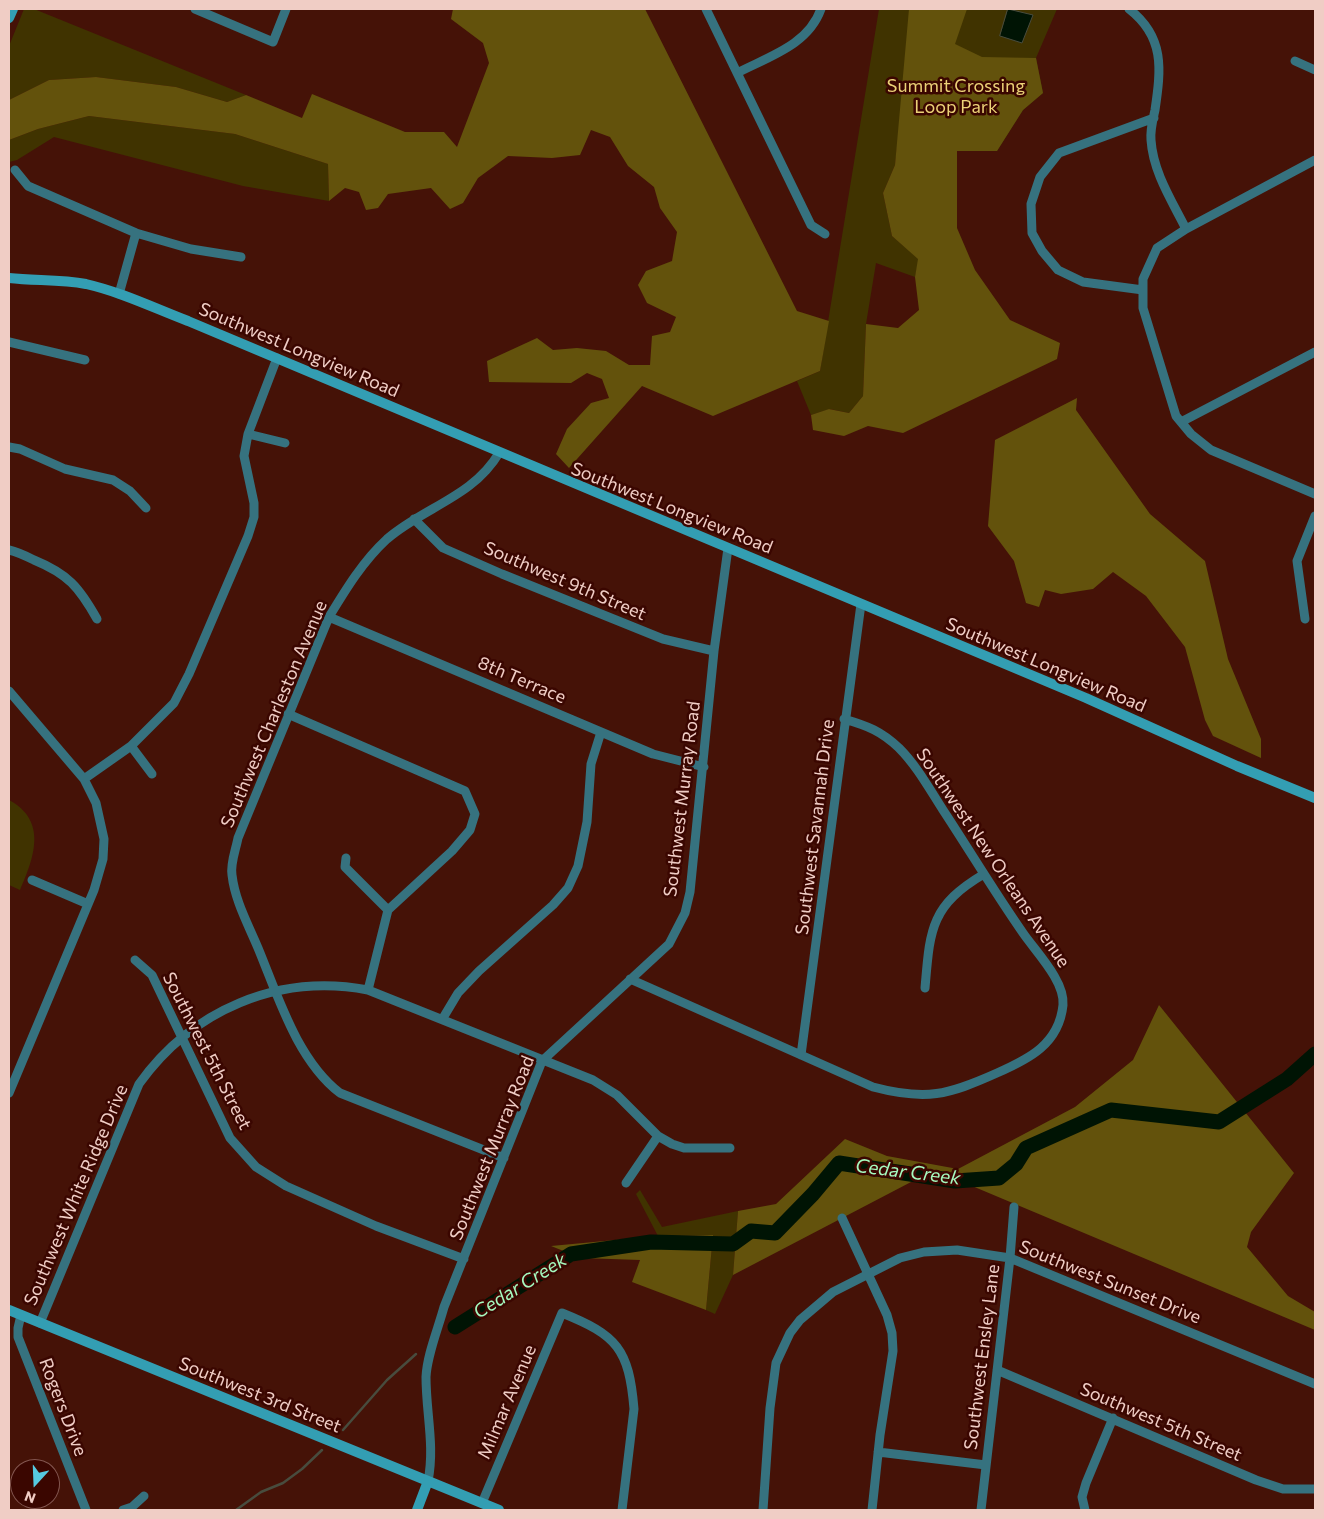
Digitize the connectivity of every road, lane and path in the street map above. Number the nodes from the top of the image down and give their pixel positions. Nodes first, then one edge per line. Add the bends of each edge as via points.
1 (12, 9) edge
2 (195, 9) edge
3 (286, 9) edge
4 (706, 9) edge
5 (821, 9) edge
6 (1129, 9) edge
7 (9, 18) edge
8 (1296, 61) dead end
9 (1315, 70) edge
10 (737, 72) junction
11 (1154, 118) junction
12 (1315, 160) edge
13 (14, 170) dead end
14 (1186, 229) junction
15 (136, 233) junction
16 (825, 234) dead end
17 (241, 257) dead end
18 (9, 278) edge
19 (1143, 290) junction
20 (119, 294) junction
21 (9, 342) edge
22 (1315, 352) edge
23 (277, 358) junction
24 (85, 360) dead end
25 (1181, 422) junction
26 (248, 434) junction
27 (285, 442) dead end
28 (9, 447) edge
29 (499, 453) junction
30 (1315, 494) edge
31 (146, 508) dead end
32 (1315, 516) edge
33 (414, 519) junction
34 (728, 548) junction
35 (9, 550) edge
36 (861, 604) junction
37 (329, 616) junction
38 (97, 619) dead end
39 (1305, 619) dead end
40 (714, 651) junction
41 (9, 691) edge
42 (288, 714) junction
43 (844, 719) junction
44 (601, 732) junction
45 (130, 746) junction
46 (704, 767) junction
47 (152, 774) dead end
48 (84, 778) junction
49 (1315, 798) edge
50 (346, 858) dead end
51 (984, 874) junction
52 (32, 880) dead end
53 (88, 904) junction
54 (388, 910) junction
55 (135, 960) dead end
56 (630, 979) junction
57 (925, 988) dead end
58 (368, 990) junction
59 (275, 993) junction
60 (443, 1018) junction
61 (182, 1037) junction
62 (801, 1055) junction
63 (542, 1061) junction
64 (9, 1093) edge
65 (658, 1136) junction
66 (730, 1148) dead end
67 (504, 1158) junction
68 (626, 1183) dead end
69 (1014, 1207) dead end
70 (842, 1218) dead end
71 (1010, 1258) junction
72 (464, 1259) junction
73 (868, 1274) junction
74 (9, 1310) edge
75 (21, 1315) junction
76 (40, 1323) junction
77 (997, 1370) junction
78 (1315, 1384) edge
79 (1113, 1418) junction
80 (878, 1452) junction
81 (986, 1465) junction
82 (428, 1481) junction
83 (1315, 1488) edge
84 (144, 1496) dead end
85 (482, 1503) junction
86 (86, 1510) edge
87 (123, 1510) edge
88 (417, 1510) edge
89 (499, 1510) edge
90 (622, 1510) edge
91 (762, 1510) edge
92 (872, 1510) edge
93 (981, 1510) edge
94 (1085, 1510) edge

1 - 7 street
2 - 3 street via 273,42
4 - 10 street
5 - 10 street via 816,22 800,41
6 - 11 street via 1148,27 1159,53 1160,79
8 - 9 street
10 - 16 street via 811,225
11 - 14 street via 1150,139 1154,163
11 - 19 street via 1059,153 1040,177 1032,204 1032,234 1058,270 1083,282
12 - 14 street
13 - 15 street via 28,186
14 - 19 street via 1157,248 1143,279
15 - 17 street via 191,249
15 - 20 street
18 - 20 street, Southwest Longview Road via 85,284
19 - 25 street via 1143,308 1176,416
20 - 23 street, Southwest Longview Road
21 - 24 street
22 - 25 street
23 - 26 street
23 - 29 street, Southwest Longview Road
25 - 30 street via 1211,450
26 - 27 street
26 - 45 street via 244,456 254,503 254,517 248,536 178,696
28 - 31 street via 65,469 113,480 130,491
29 - 33 street, Southwest Charleston Avenue via 490,469 476,483
29 - 34 street, Southwest Longview Road
32 - 39 street via 1297,561
33 - 37 street, Southwest Charleston Avenue via 386,540 362,566
33 - 40 street, Southwest 9th Street via 443,548 502,574 663,640
34 - 36 street, Southwest Longview Road
34 - 40 street, Southwest Murray Road
35 - 38 street via 70,578
36 - 43 street, Southwest Savannah Drive
36 - 49 street, Southwest Longview Road
37 - 42 street, Southwest Charleston Avenue
37 - 44 street, 8th Terrace
40 - 46 street, Southwest Murray Road
41 - 48 street
42 - 54 street via 465,791 475,814 470,830
42 - 59 street, Southwest Charleston Avenue via 238,838 232,874 240,905
43 - 51 street, Southwest New Orleans Avenue via 884,733 902,750
43 - 62 street, Southwest Savannah Drive
44 - 46 street, 8th Terrace via 653,754
44 - 60 street via 591,764 587,822 578,866 568,888 473,976
45 - 47 street
45 - 48 street
46 - 56 street, Southwest Murray Road via 685,913 669,944
48 - 53 street via 96,803 104,839 100,873
50 - 54 street via 345,867
51 - 57 street via 961,887 944,904 929,940
51 - 62 street, Southwest New Orleans Avenue via 1055,977 1063,1003 1056,1032 1039,1051 966,1087 932,1096 903,1095 873,1087
52 - 53 street
53 - 64 street
54 - 58 street
55 - 61 street, Southwest 5th Street via 152,975
56 - 62 street, Southwest New Orleans Avenue
56 - 63 street, Southwest Murray Road
58 - 59 street, Southwest White Ridge Drive via 327,985 302,986
58 - 60 street, Southwest White Ridge Drive
59 - 61 street, Southwest White Ridge Drive via 236,1003 205,1019
59 - 67 street, Southwest Charleston Avenue via 311,1060 326,1081 340,1092
60 - 63 street, Southwest White Ridge Drive
61 - 72 street, Southwest 5th Street via 230,1138 256,1167 286,1186 376,1226
61 - 76 street, Southwest White Ridge Drive via 139,1084
63 - 65 street, Southwest White Ridge Drive via 593,1080 617,1095
63 - 67 street, Southwest Murray Road
65 - 66 street, Southwest White Ridge Drive via 684,1148
65 - 68 street
67 - 72 street, Southwest Murray Road
69 - 71 street, Southwest Ensley Lane
70 - 73 street
71 - 73 street, Southwest Sunset Drive via 956,1250 924,1252 900,1258
71 - 77 street, Southwest Ensley Lane
71 - 78 street, Southwest Sunset Drive
72 - 82 street, Southwest Murray Road via 444,1307 426,1376 432,1447
73 - 80 street via 887,1315 893,1351
73 - 91 street, Southwest Sunset Drive via 833,1292 800,1320 790,1333 776,1364
74 - 75 street, Southwest 3rd Street
75 - 76 street, Southwest 3rd Street
75 - 86 street, Rogers Drive via 18,1337
76 - 82 street, Southwest 3rd Street
77 - 79 street, Southwest 5th Street
77 - 81 street, Southwest Ensley Lane
79 - 83 street, Southwest 5th Street via 1256,1480 1283,1489
79 - 94 street via 1086,1483 1082,1497
80 - 81 street
80 - 92 street
81 - 93 street, Southwest Ensley Lane
82 - 85 street, Southwest 3rd Street
82 - 88 street, Southwest Murray Road
84 - 87 street
85 - 89 street, Southwest 3rd Street
85 - 90 street, Milmar Avenue via 562,1313 594,1326 616,1344 624,1360 634,1409

